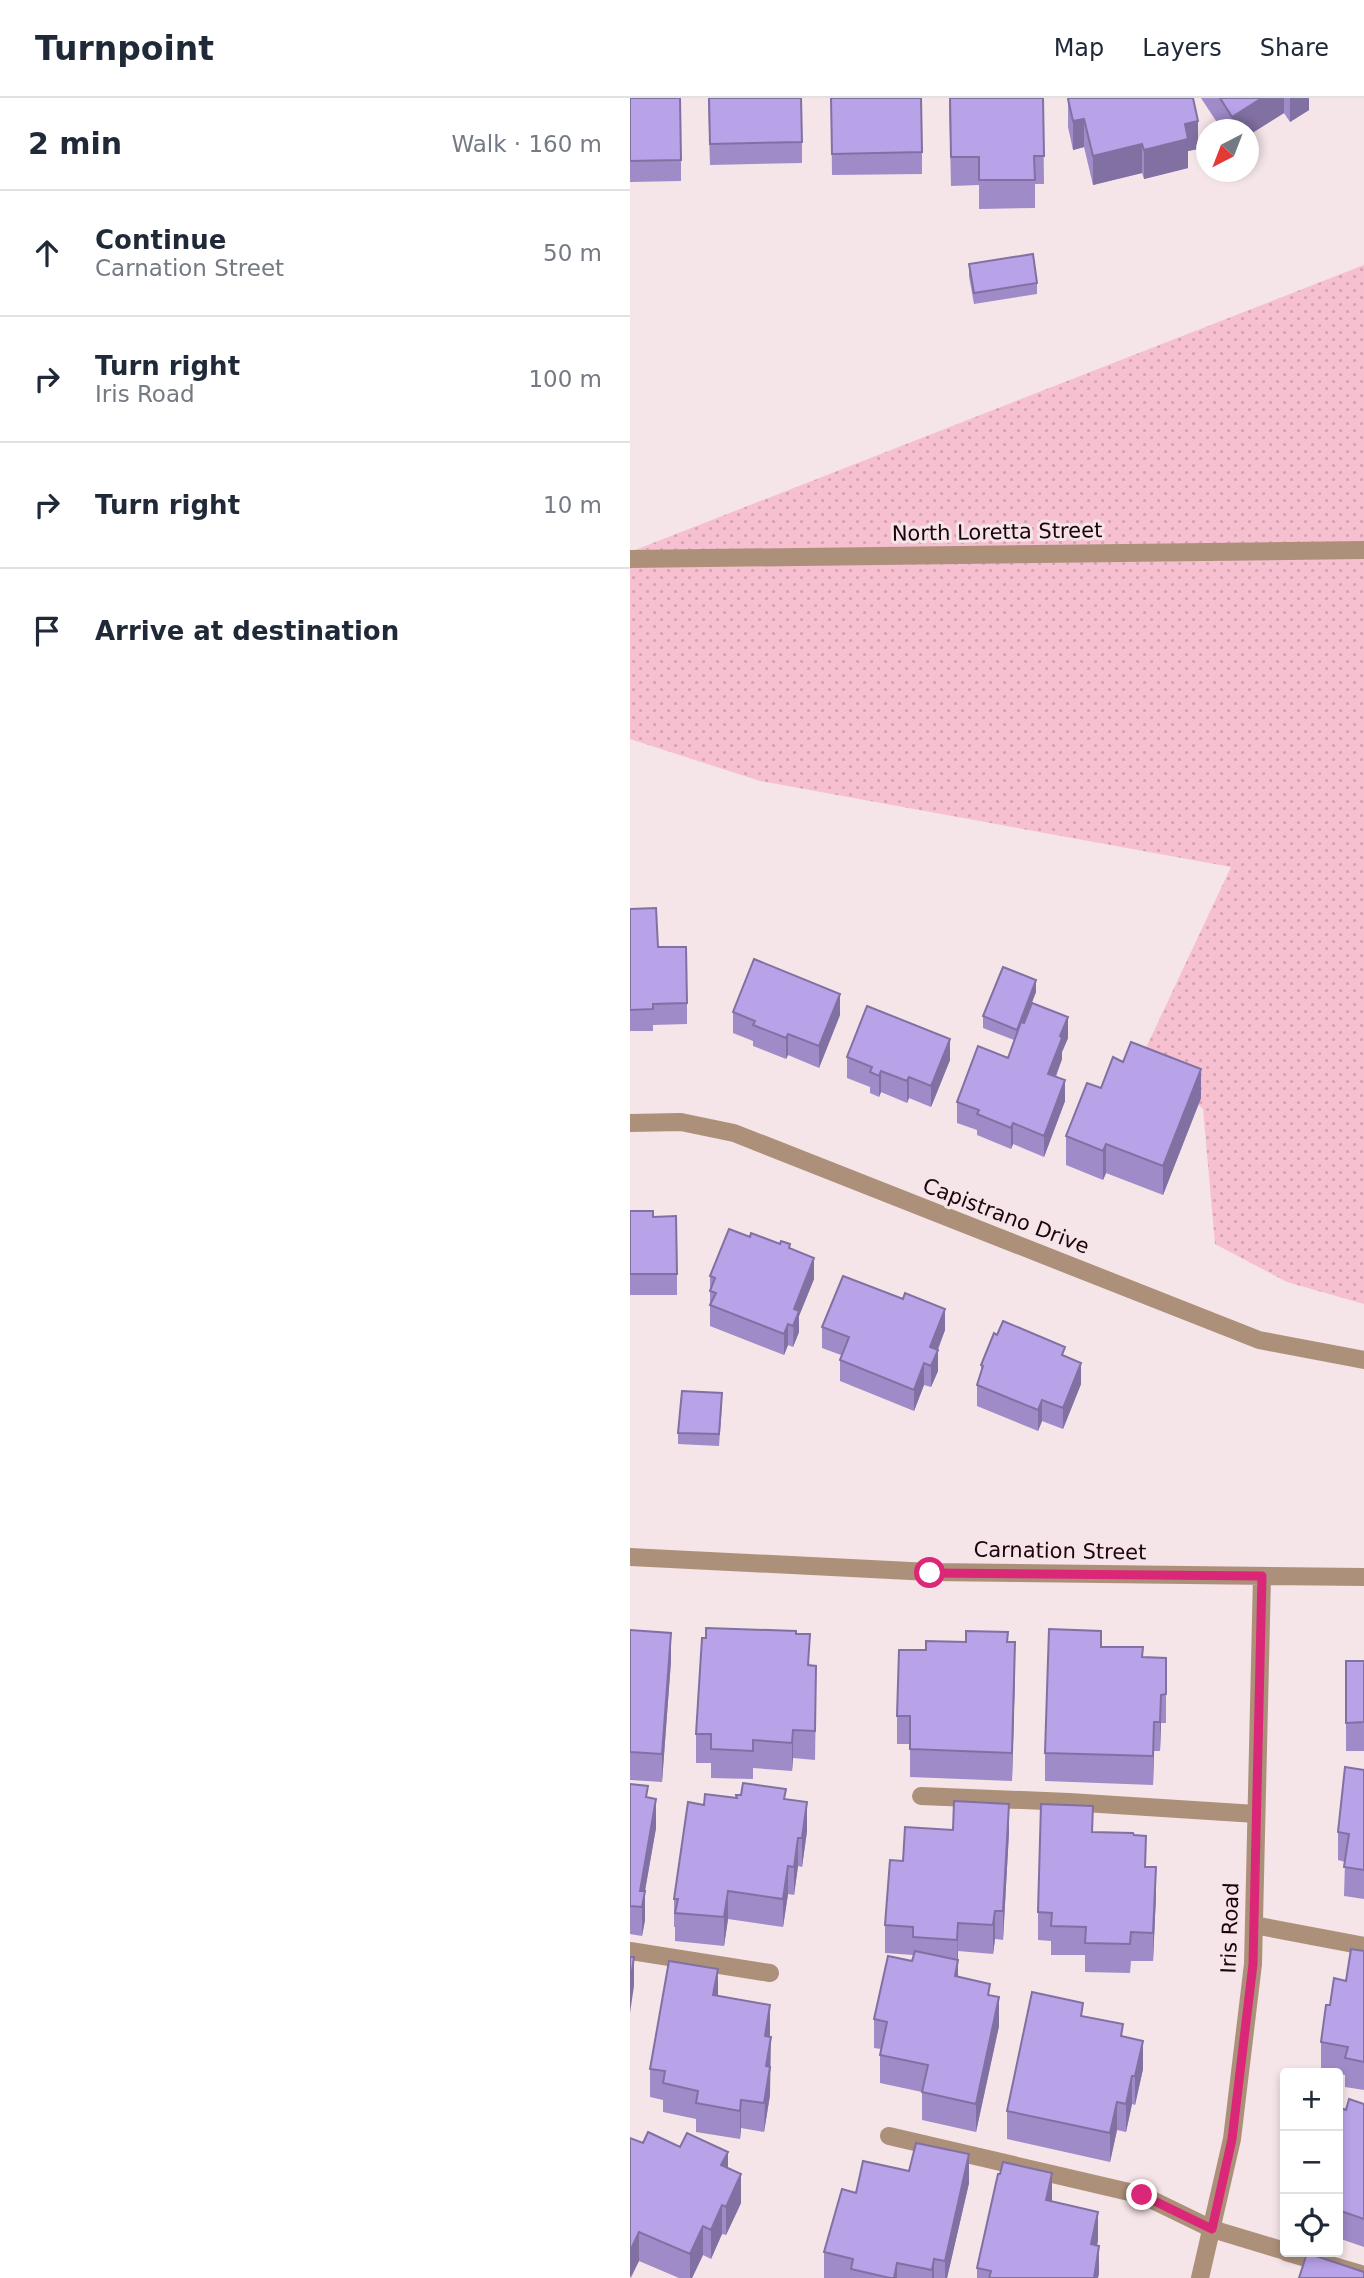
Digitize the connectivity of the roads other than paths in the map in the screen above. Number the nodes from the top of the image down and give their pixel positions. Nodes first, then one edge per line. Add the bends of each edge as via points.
1 (1364, 550) edge
2 (630, 559) edge
3 (630, 1123) edge
4 (1364, 1360) edge
5 (630, 1557) edge
6 (1262, 1576) junction
7 (1364, 1577) edge
8 (921, 1796) dead end
9 (1256, 1814) junction
10 (1254, 1925) junction
11 (1364, 1946) edge
12 (630, 1951) edge
13 (770, 1973) dead end
14 (888, 2136) dead end
15 (1212, 2229) junction
16 (1280, 2250) edge
17 (1303, 2257) edge
18 (1364, 2275) edge
19 (1200, 2278) edge

1 - 2 street, North Loretta Street
3 - 4 street, Capistrano Drive via 681,1122 734,1133 1259,1340
5 - 6 street, Carnation Street via 930,1573
6 - 7 street, Carnation Street
6 - 9 street, Iris Road
8 - 9 street
9 - 10 street, Iris Road
10 - 11 street
10 - 15 street, Iris Road via 1232,2139
12 - 13 street
14 - 15 street via 1142,2195
15 - 16 street
15 - 19 street, Iris Road
17 - 18 street

